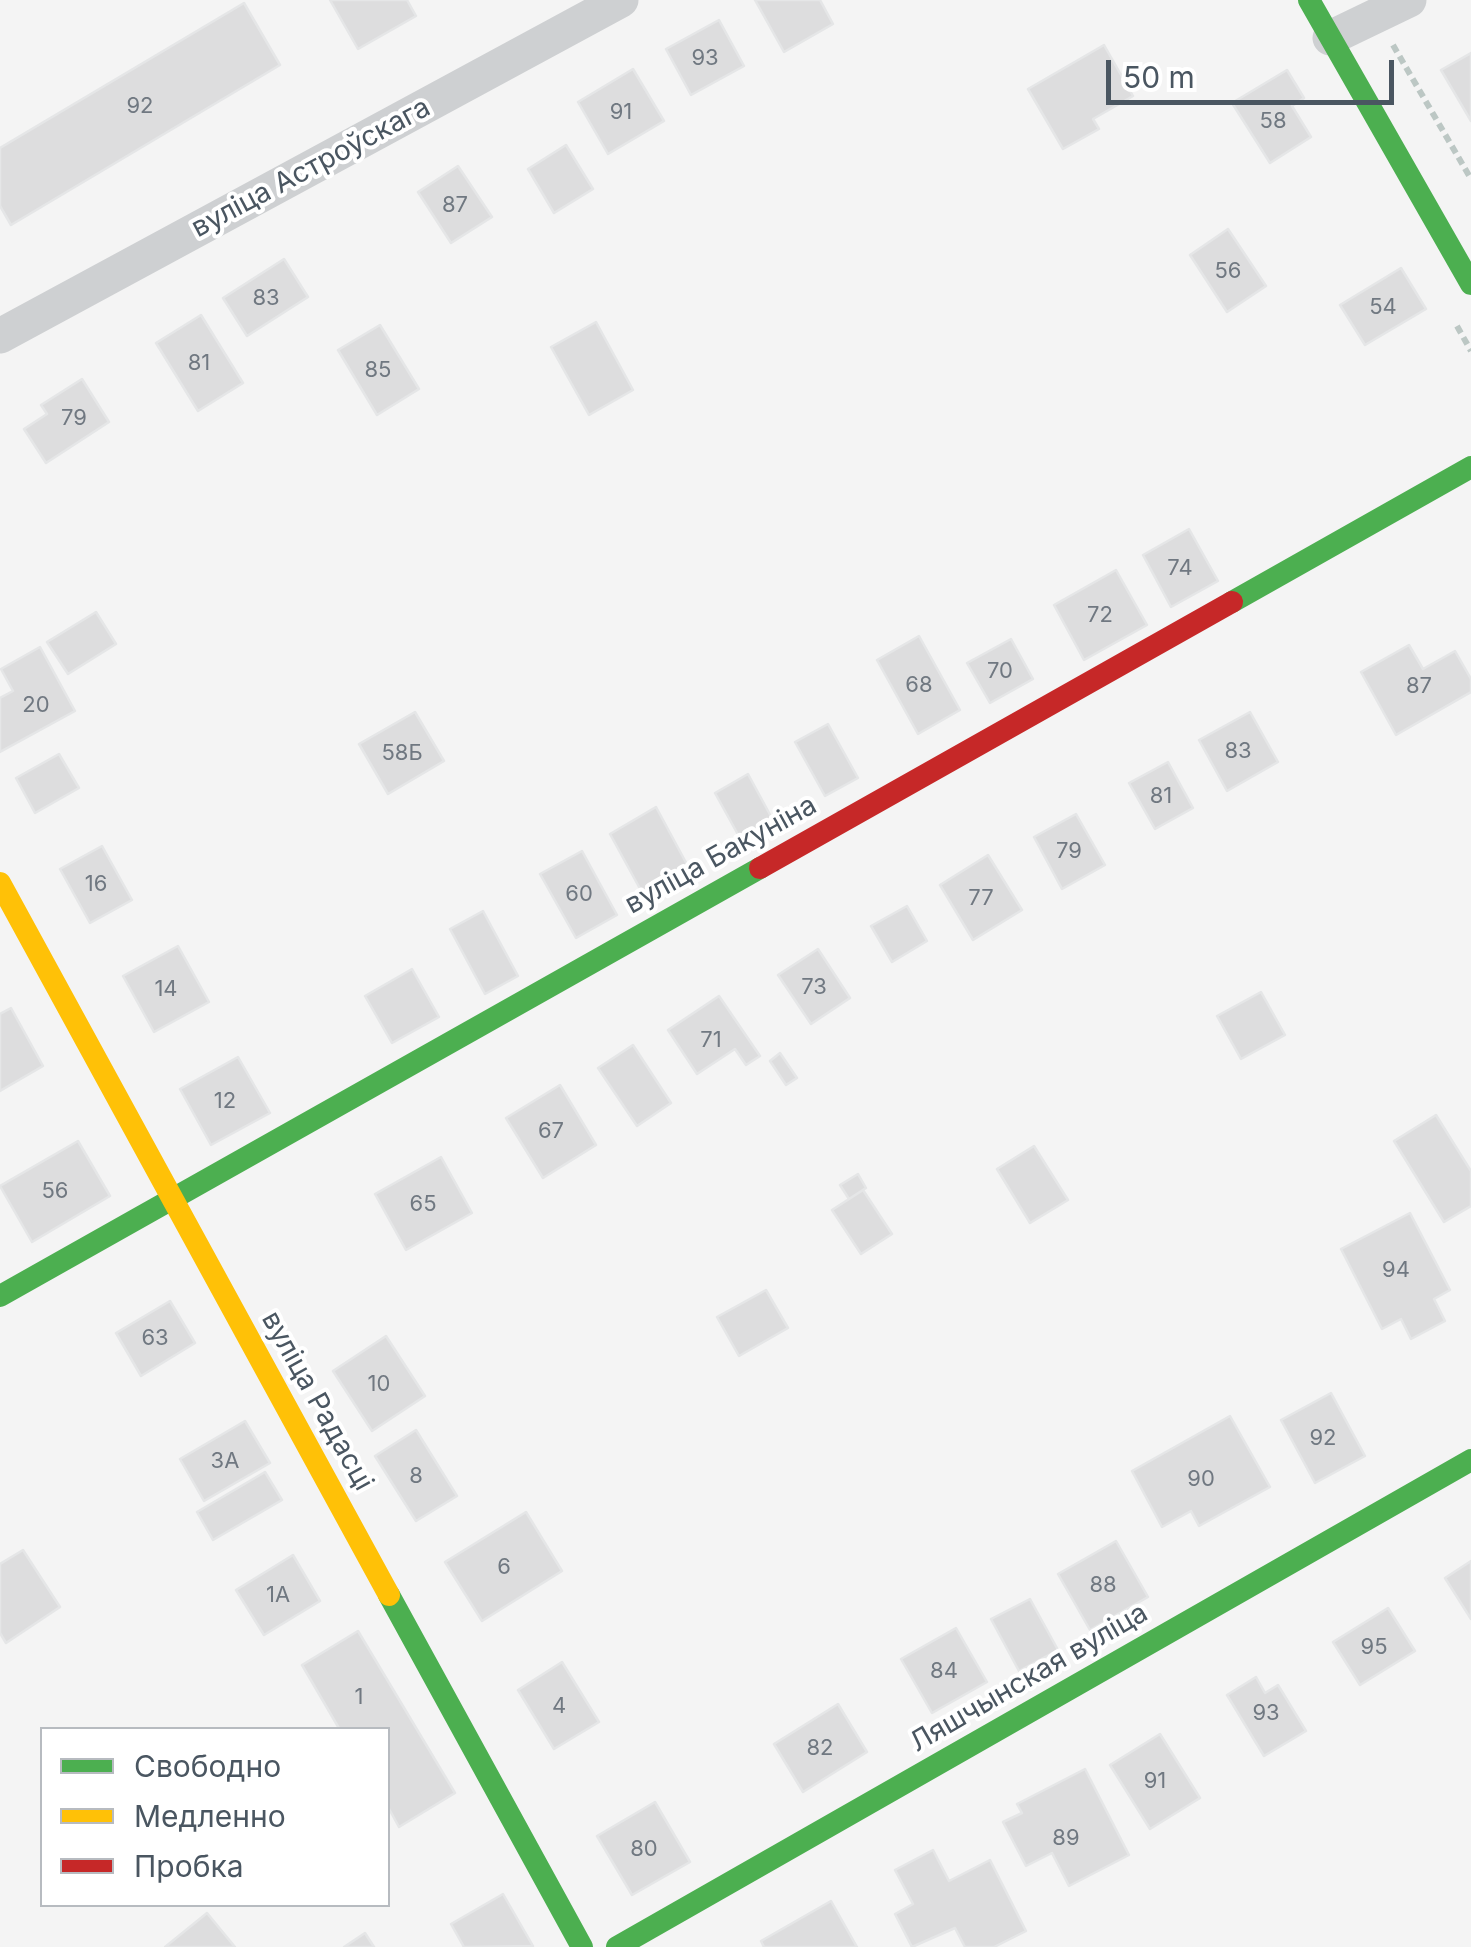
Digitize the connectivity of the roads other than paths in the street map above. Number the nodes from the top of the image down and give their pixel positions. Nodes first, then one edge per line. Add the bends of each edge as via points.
1 (621, 0) edge
2 (1308, 0) edge
3 (1409, 0) edge
4 (1330, 38) junction
5 (1471, 284) edge
6 (0, 336) edge
7 (1471, 467) edge
8 (0, 883) edge
9 (172, 1199) junction
10 (0, 1296) edge
11 (1471, 1460) edge
12 (582, 1947) edge
13 (617, 1947) edge

1 - 6 street, вуліца Астроўскага
2 - 4 street
3 - 4 street
4 - 5 street
7 - 9 street, вуліца Бакуніна
8 - 9 street, вуліца Радасці
9 - 10 street, вуліца Бакуніна
9 - 12 street, вуліца Радасці
11 - 13 street, Ляшчынская вуліца

